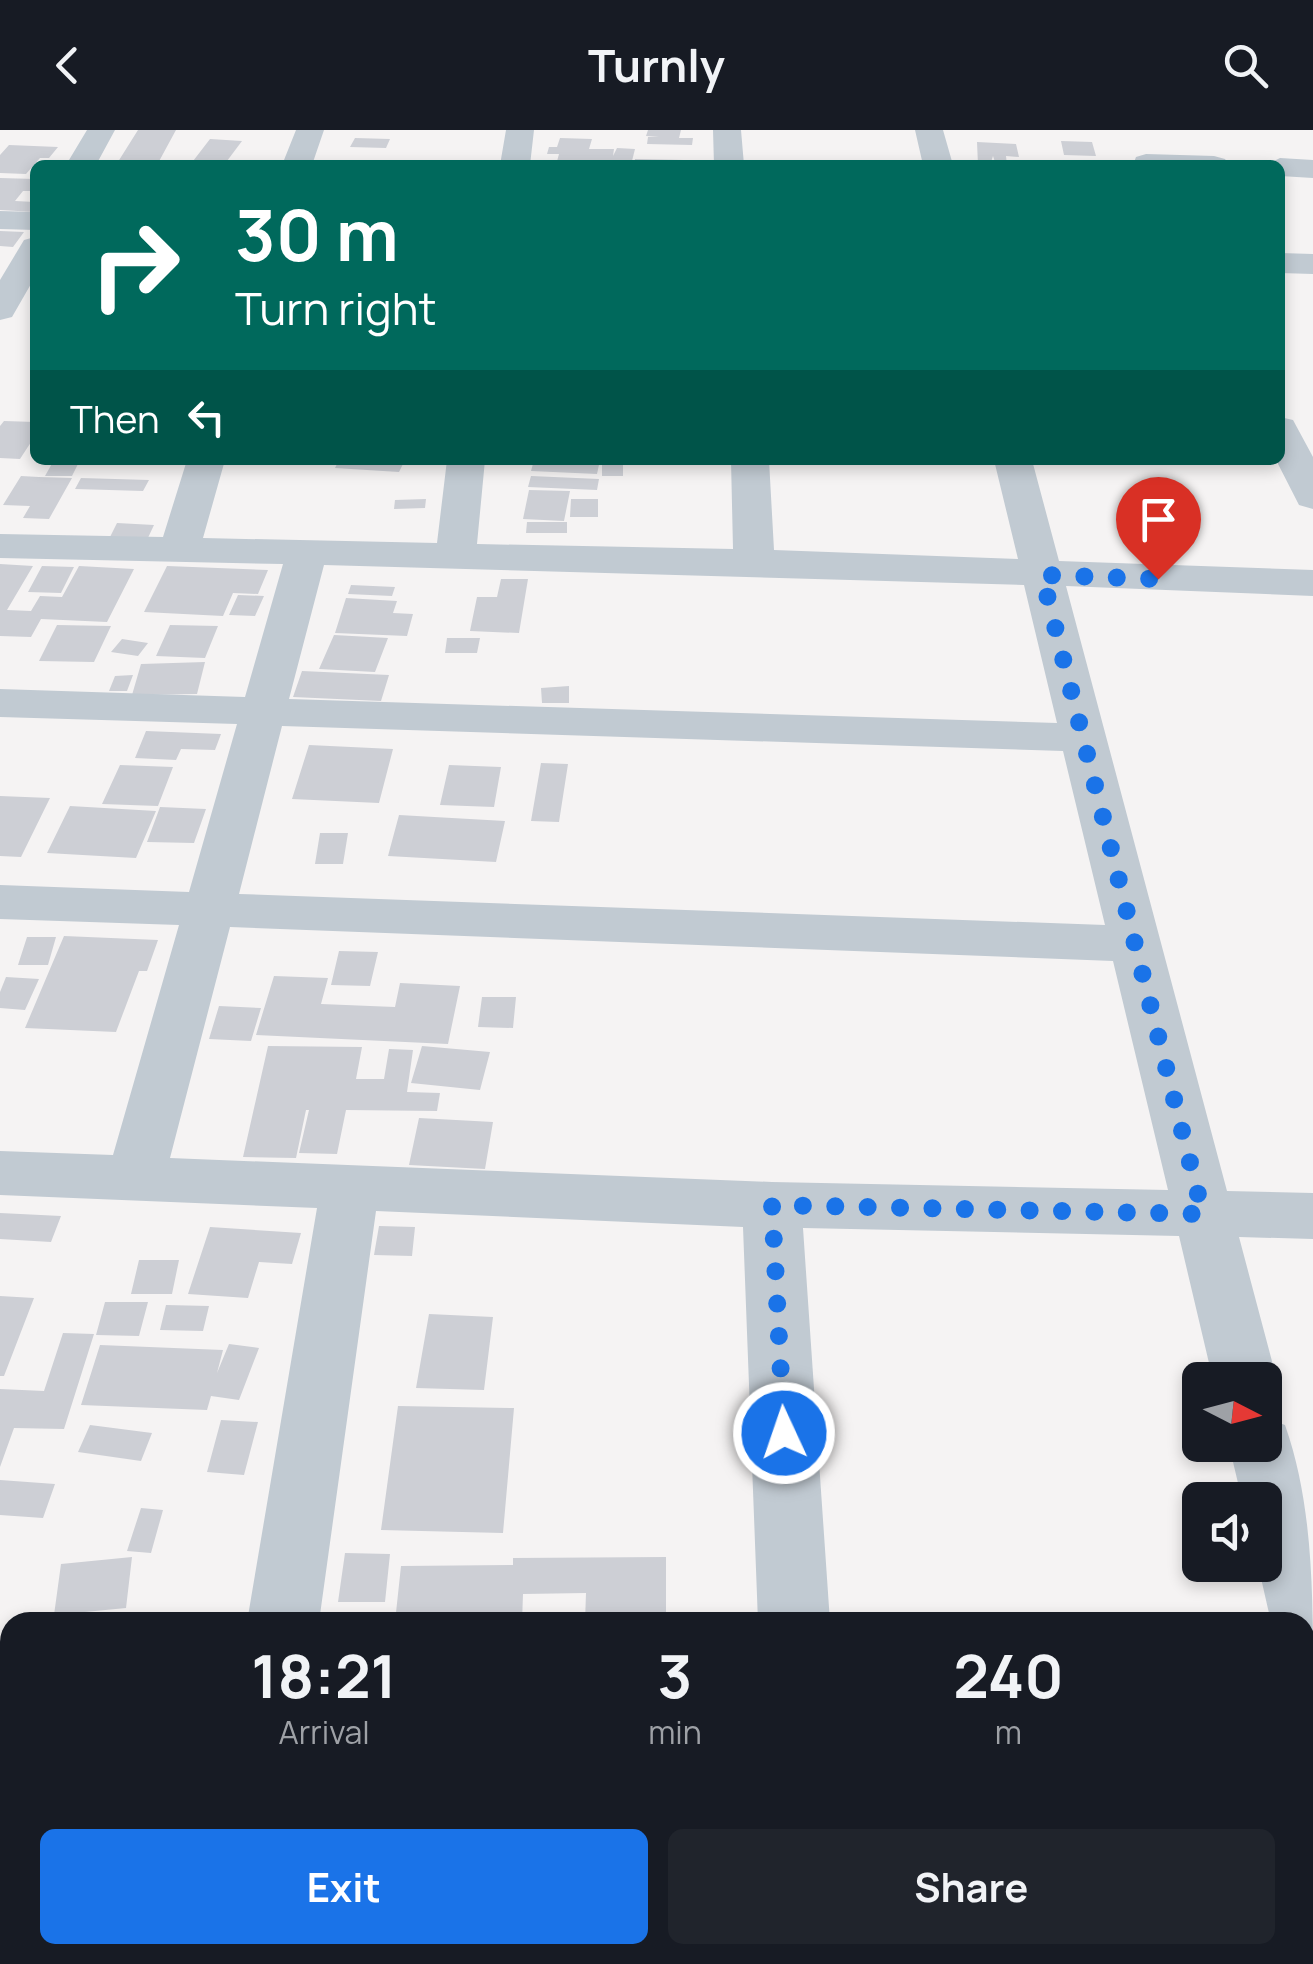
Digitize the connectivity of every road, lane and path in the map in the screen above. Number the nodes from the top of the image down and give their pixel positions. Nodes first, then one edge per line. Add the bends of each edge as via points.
1 (101, 130) edge
2 (310, 130) edge
3 (520, 130) edge
4 (727, 130) edge
5 (929, 130) edge
6 (1131, 130) edge
7 (85, 160) edge
8 (299, 160) edge
9 (515, 160) edge
10 (729, 160) edge
11 (937, 160) edge
12 (1145, 160) edge
13 (1285, 167) edge
14 (1313, 168) edge
15 (0, 220) edge
16 (30, 222) edge
17 (30, 256) edge
18 (1285, 263) edge
19 (1313, 264) edge
20 (0, 310) edge
21 (1285, 438) edge
22 (205, 465) edge
23 (465, 465) edge
24 (750, 465) edge
25 (1015, 465) edge
26 (1313, 497) edge
27 (0, 546) edge
28 (180, 548) junction
29 (307, 550) junction
30 (456, 554) junction
31 (754, 562) junction
32 (1042, 575) junction
33 (1313, 584) edge
34 (0, 703) edge
35 (264, 712) junction
36 (1084, 738) junction
37 (0, 902) edge
38 (208, 909) junction
39 (1137, 944) junction
40 (0, 1173) edge
41 (136, 1178) junction
42 (350, 1186) junction
43 (772, 1205) junction
44 (1203, 1214) junction
45 (1313, 1216) edge
46 (1240, 1362) edge
47 (1266, 1462) edge
48 (284, 1612) edge
49 (793, 1612) edge
50 (1304, 1612) edge

1 - 7 street
2 - 8 street
3 - 9 street
4 - 10 street
5 - 11 street
6 - 12 street
13 - 14 street
15 - 16 street
17 - 20 street
18 - 19 street
21 - 26 street
22 - 28 street
23 - 30 street
24 - 31 street
25 - 32 street
27 - 28 street
28 - 29 street
29 - 30 street
29 - 35 street
30 - 31 street
31 - 32 street
32 - 33 street
32 - 36 street
34 - 35 street
35 - 36 street
35 - 38 street
36 - 39 street
37 - 38 street
38 - 39 street
38 - 41 street
39 - 44 street
40 - 41 street
41 - 42 street
42 - 43 street
42 - 48 street
43 - 44 street
43 - 49 street
44 - 45 street
44 - 46 street
47 - 50 street

